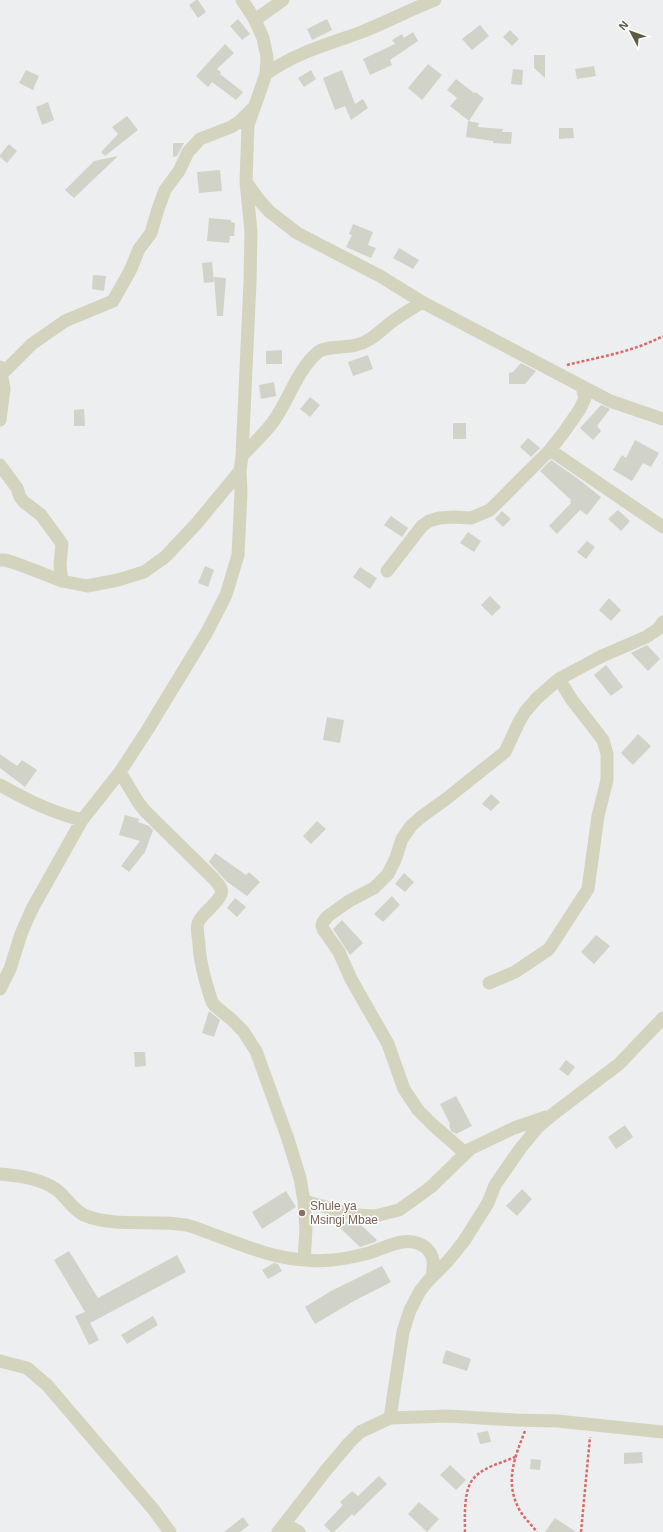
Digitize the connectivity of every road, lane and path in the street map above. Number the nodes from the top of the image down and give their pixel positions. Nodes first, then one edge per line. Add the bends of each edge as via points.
1 (242, 0) edge
2 (283, 0) edge
3 (435, 0) edge
4 (255, 20) junction
5 (266, 74) junction
6 (254, 106) junction
7 (246, 182) junction
8 (422, 302) junction
9 (663, 336) edge
10 (549, 369) junction
11 (1, 370) edge
12 (582, 387) junction
13 (2, 390) edge
14 (663, 419) edge
15 (0, 420) edge
16 (550, 450) junction
17 (242, 456) junction
18 (0, 464) edge
19 (240, 471) junction
20 (663, 527) edge
21 (0, 560) edge
22 (386, 570) dead end
23 (62, 581) junction
24 (663, 622) edge
25 (663, 634) edge
26 (646, 637) junction
27 (559, 679) junction
28 (120, 772) junction
29 (0, 785) edge
30 (82, 820) junction
31 (488, 983) dead end
32 (0, 990) edge
33 (663, 1018) edge
34 (552, 1115) junction
35 (464, 1152) junction
36 (0, 1174) edge
37 (304, 1201) junction
38 (304, 1260) junction
39 (432, 1277) junction
40 (0, 1361) edge
41 (390, 1418) junction
42 (530, 1420) junction
43 (591, 1424) junction
44 (663, 1432) edge
45 (515, 1456) junction
46 (282, 1528) edge
47 (170, 1532) edge
48 (299, 1532) edge
49 (465, 1532) edge
50 (537, 1532) edge
51 (581, 1532) edge

1 - 4 street
2 - 4 street
3 - 5 street via 360,32 306,51
4 - 5 street via 263,38 267,57
5 - 6 street
6 - 7 street via 248,125
6 - 11 street via 239,122 200,139 188,152 179,171 165,190 151,233 138,249 130,271 113,301 65,321
7 - 8 street via 270,212 297,233 380,276
7 - 17 street via 251,231
8 - 10 street
8 - 17 street via 371,339 358,345 326,349 317,353 307,364 273,421
9 - 10 path via 610,355
10 - 12 street
11 - 13 street
12 - 14 street via 610,401
12 - 16 street via 585,398 580,409
13 - 15 street
16 - 20 street
16 - 22 street via 490,510 471,518 439,518 422,526
17 - 19 street
18 - 23 street via 20,497 41,516 60,540
19 - 23 street via 170,552 144,572 87,586
19 - 28 street via 238,555 226,595 188,664
21 - 23 street
24 - 26 street
25 - 26 street
26 - 27 street via 602,656
27 - 31 street via 606,747 607,780 598,816 588,888 549,949 515,972
27 - 35 street via 525,712 505,752 411,826 402,839 388,874 374,888 338,907 322,925 388,1044 404,1089 418,1110
28 - 30 street
28 - 37 street via 145,811 222,890 219,899 198,923 199,950 210,998 215,1006 243,1031 256,1051 295,1158
29 - 30 street via 47,809
30 - 32 street via 32,909
33 - 34 street via 619,1064
34 - 35 street via 514,1128
34 - 39 street via 520,1149 494,1185 488,1203 464,1241
35 - 37 street via 431,1188 399,1210 375,1216 355,1215
36 - 38 street via 25,1177 44,1183 57,1190 84,1214 116,1221 187,1225 271,1255
37 - 38 street
38 - 39 street via 320,1261 366,1254 407,1241 416,1242 433,1256
39 - 41 street via 420,1291 403,1332
40 - 47 street via 27,1368 47,1385
41 - 42 street via 448,1416
41 - 46 street via 360,1432 349,1443
42 - 43 street
42 - 45 path
43 - 44 street
43 - 51 path
45 - 49 path via 473,1479 464,1511
45 - 50 path via 511,1481 514,1498 518,1509
46 - 48 street

